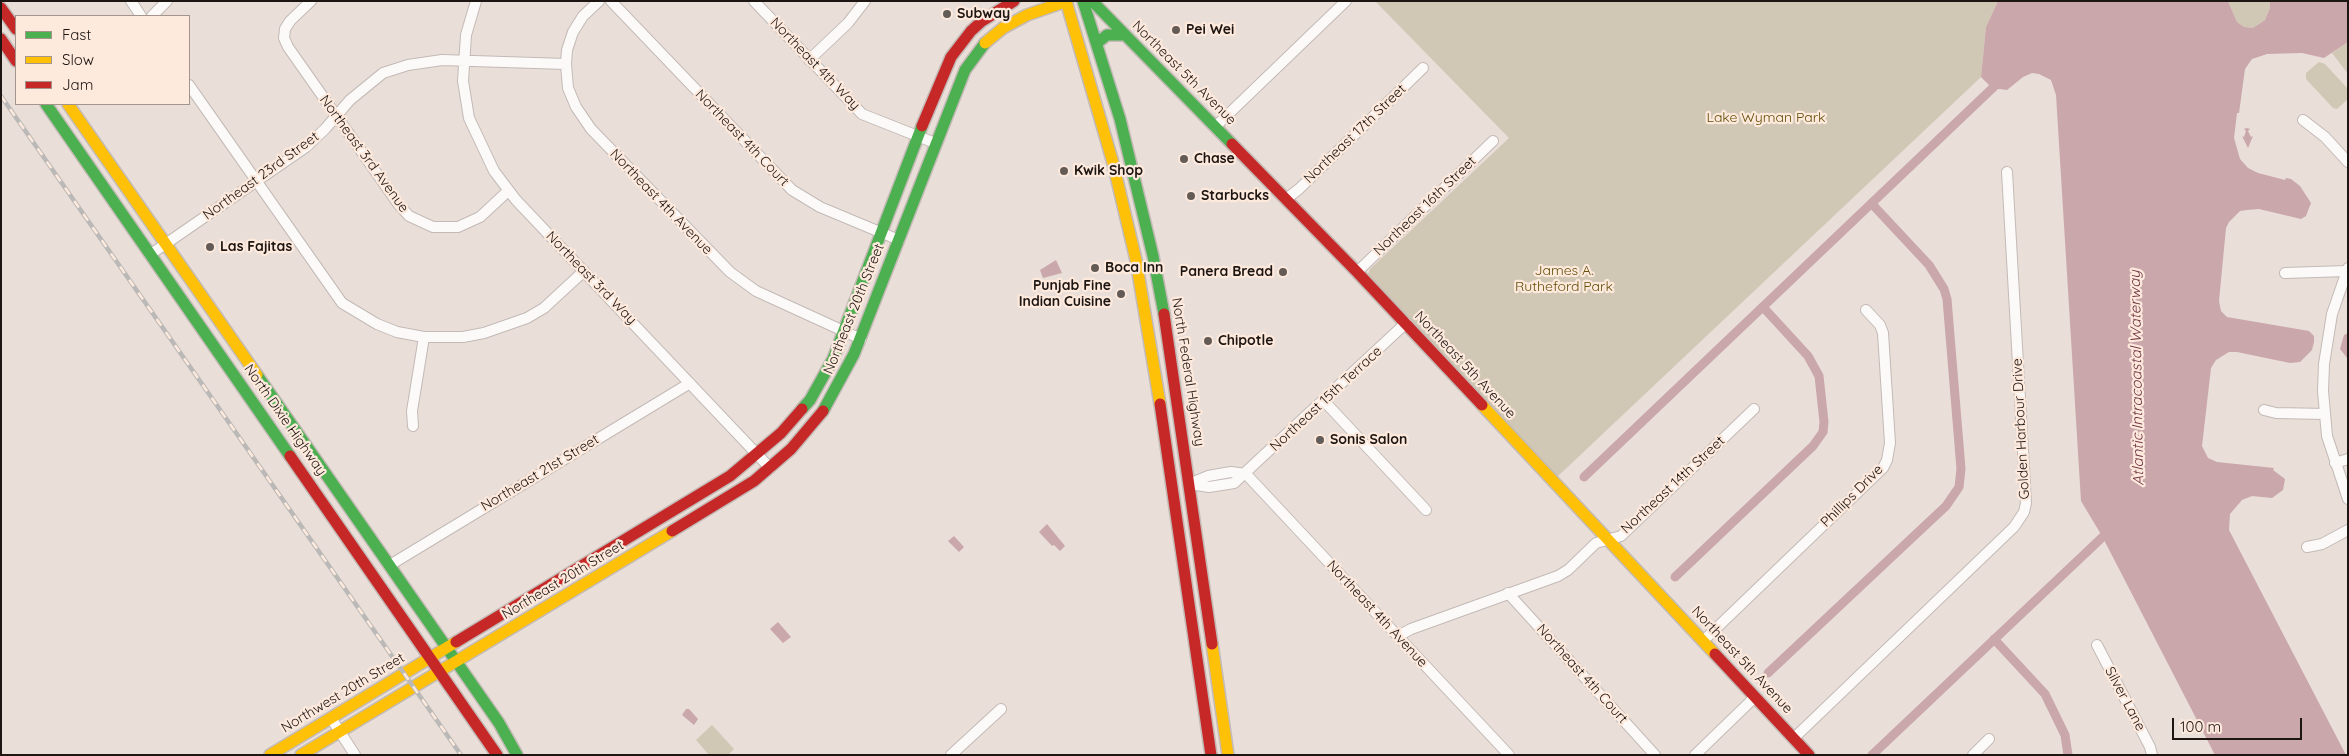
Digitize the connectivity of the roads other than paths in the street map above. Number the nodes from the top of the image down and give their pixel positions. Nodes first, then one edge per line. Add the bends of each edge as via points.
1 (131, 1) edge
2 (167, 1) edge
3 (311, 1) edge
4 (476, 1) edge
5 (599, 1) edge
6 (612, 1) edge
7 (754, 1) edge
8 (865, 1) edge
9 (1014, 1) edge
10 (1083, 1) edge
11 (1092, 1) edge
12 (1346, 1) edge
13 (1066, 2) edge
14 (1, 8) edge
15 (140, 15) edge
16 (153, 15) edge
17 (975, 28) junction
18 (15, 29) edge
19 (1125, 35) junction
20 (1, 39) edge
21 (988, 42) junction
22 (1097, 43) junction
23 (15, 60) edge
24 (809, 60) junction
25 (463, 61) junction
26 (566, 64) junction
27 (1423, 68) dead end
28 (190, 86) edge
29 (47, 105) edge
30 (69, 105) edge
31 (336, 116) junction
32 (2304, 120) dead end
33 (1216, 127) junction
34 (918, 136) junction
35 (1493, 141) dead end
36 (935, 143) junction
37 (1130, 160) junction
38 (2348, 162) edge
39 (1113, 163) junction
40 (2007, 172) dead end
41 (256, 182) junction
42 (508, 191) junction
43 (1286, 199) junction
44 (882, 233) junction
45 (1130, 235) junction
46 (898, 240) junction
47 (166, 244) junction
48 (151, 254) junction
49 (1153, 256) junction
50 (2347, 270) edge
51 (584, 271) junction
52 (1357, 272) junction
53 (2285, 273) dead end
54 (1866, 310) dead end
55 (1406, 324) junction
56 (844, 330) junction
57 (424, 337) junction
58 (861, 339) junction
59 (1170, 349) junction
60 (1153, 352) junction
61 (690, 383) junction
62 (1324, 400) junction
63 (1754, 409) dead end
64 (2264, 410) dead end
65 (2325, 414) junction
66 (413, 426) dead end
67 (298, 434) junction
68 (283, 444) junction
69 (758, 454) junction
70 (1168, 459) junction
71 (2348, 459) edge
72 (2336, 463) junction
73 (770, 468) junction
74 (1246, 474) junction
75 (1190, 484) junction
76 (1173, 488) junction
77 (2348, 499) edge
78 (1426, 510) dead end
79 (1194, 514) junction
80 (2348, 530) edge
81 (1608, 540) junction
82 (2307, 548) dead end
83 (390, 565) junction
84 (567, 574) junction
85 (579, 588) junction
86 (1508, 593) junction
87 (1398, 636) junction
88 (1703, 641) junction
89 (2097, 644) dead end
90 (447, 647) junction
91 (431, 656) junction
92 (456, 661) junction
93 (441, 670) junction
94 (1756, 697) junction
95 (1001, 709) dead end
96 (331, 718) junction
97 (340, 732) junction
98 (1794, 738) junction
99 (1989, 739) dead end
100 (282, 751) edge
101 (270, 755) edge
102 (301, 755) edge
103 (355, 755) edge
104 (498, 755) edge
105 (517, 755) edge
106 (951, 755) edge
107 (1211, 755) edge
108 (1228, 755) edge
109 (1508, 755) edge
110 (1656, 755) edge
111 (1694, 755) edge
112 (1810, 755) edge
113 (1973, 755) edge
114 (2152, 755) edge

1 - 15 street
2 - 16 street
3 - 31 street, Northeast 3rd Avenue via 290,21 284,38
4 - 25 street, Northeast 3rd Way via 466,35
5 - 26 street, Northeast 4th Avenue via 583,16 573,32
6 - 44 street, Northeast 4th Court via 792,190 820,207
7 - 24 street, Northeast 4th Way
8 - 24 street
9 - 17 street, Northeast 20th Street
10 - 22 street, North Federal Highway
11 - 19 street, Northeast 5th Avenue
12 - 33 street
13 - 21 street, Northeast 20th Street via 1022,18 1003,28
13 - 39 street
14 - 18 street
17 - 21 street
17 - 34 street, Northeast 20th Street via 960,44 944,70
19 - 22 street via 1107,34
19 - 33 street, Northeast 5th Avenue
20 - 23 street
21 - 36 street, Northeast 20th Street via 959,80
22 - 37 street, North Federal Highway
24 - 34 street, Northeast 4th Way via 862,114
25 - 26 street, Northeast 23rd Street
25 - 31 street, Northeast 23rd Street via 425,62 383,73
25 - 42 street, Northeast 3rd Way via 468,118 494,171
26 - 56 street, Northeast 4th Avenue via 568,88 591,129 730,272 756,291
27 - 43 street, Northeast 17th Street
28 - 41 street
29 - 48 street, North Dixie Highway
30 - 47 street, North Dixie Highway
31 - 41 street, Northeast 23rd Street via 306,147
31 - 42 street, Northeast 3rd Avenue via 398,206 422,223 446,228 466,224 480,217
32 - 38 street
33 - 43 street, Northeast 5th Avenue
34 - 36 street, Northeast 4th Way
34 - 44 street, Northeast 20th Street
35 - 52 street, Northeast 16th Street
36 - 46 street, Northeast 20th Street
37 - 39 street
37 - 49 street, North Federal Highway
39 - 45 street
40 - 98 street, Golden Harbour Drive via 2024,512 2014,527
41 - 47 street, Northeast 23rd Street
41 - 57 street via 342,303 377,324
42 - 51 street, Northeast 3rd Way
43 - 52 street, Northeast 5th Avenue
44 - 46 street, Northeast 4th Court
44 - 56 street, Northeast 20th Street
45 - 49 street via 1144,252
45 - 60 street
46 - 58 street, Northeast 20th Street
47 - 48 street, Northeast 23rd Street
47 - 67 street, North Dixie Highway
48 - 68 street, North Dixie Highway
49 - 59 street, North Federal Highway
50 - 53 street
50 - 65 street via 2327,340 2323,391
51 - 57 street via 544,308 527,318 492,331 463,337
51 - 61 street, Northeast 3rd Way
52 - 55 street, Northeast 5th Avenue
54 - 88 street, Phillips Drive via 1883,333 1890,443 1887,460 1883,468
55 - 62 street, Northeast 15th Terrace
55 - 81 street, Northeast 5th Avenue
56 - 58 street, Northeast 4th Avenue
56 - 69 street, Northeast 20th Street via 829,367 810,400
57 - 66 street via 412,412
58 - 73 street, Northeast 20th Street via 824,410
59 - 60 street
59 - 75 street, North Federal Highway
60 - 70 street
61 - 69 street, Northeast 3rd Way
61 - 83 street, Northeast 21st Street
62 - 74 street, Northeast 15th Terrace
62 - 78 street
63 - 81 street, Northeast 14th Street via 1621,536
64 - 65 street
65 - 72 street via 2327,436
67 - 68 street
67 - 83 street, North Dixie Highway
68 - 91 street, North Dixie Highway
69 - 73 street, Northeast 3rd Way
69 - 84 street, Northeast 20th Street via 730,476
70 - 75 street
70 - 76 street
71 - 72 street
72 - 77 street
73 - 85 street, Northeast 20th Street via 740,490
74 - 75 street, Northeast 15th Terrace via 1234,483 1209,487
74 - 87 street, Northeast 4th Avenue
75 - 79 street, North Federal Highway
76 - 79 street via 1185,497
76 - 107 street
79 - 108 street, North Federal Highway
80 - 82 street
81 - 86 street, Northeast 14th Street via 1596,543 1568,570
81 - 88 street, Northeast 5th Avenue
83 - 90 street, North Dixie Highway
84 - 85 street
84 - 90 street, Northeast 20th Street
85 - 92 street, Northeast 20th Street
86 - 87 street, Northeast 14th Street
86 - 110 street, Northeast 4th Court
87 - 109 street, Northeast 4th Avenue
88 - 94 street, Northeast 5th Avenue
89 - 114 street, Silver Lane
90 - 91 street, Northeast 20th Street
90 - 92 street, North Dixie Highway
91 - 93 street, North Dixie Highway
91 - 96 street, Northwest 20th Street
92 - 93 street, Northeast 20th Street
92 - 105 street, North Dixie Highway
93 - 97 street
93 - 104 street, North Dixie Highway
94 - 98 street, Northeast 5th Avenue
94 - 111 street
95 - 106 street
96 - 97 street
96 - 100 street, Northwest 20th Street
97 - 102 street
97 - 103 street
98 - 112 street, Northeast 5th Avenue
99 - 113 street
100 - 101 street, Northwest 20th Street

